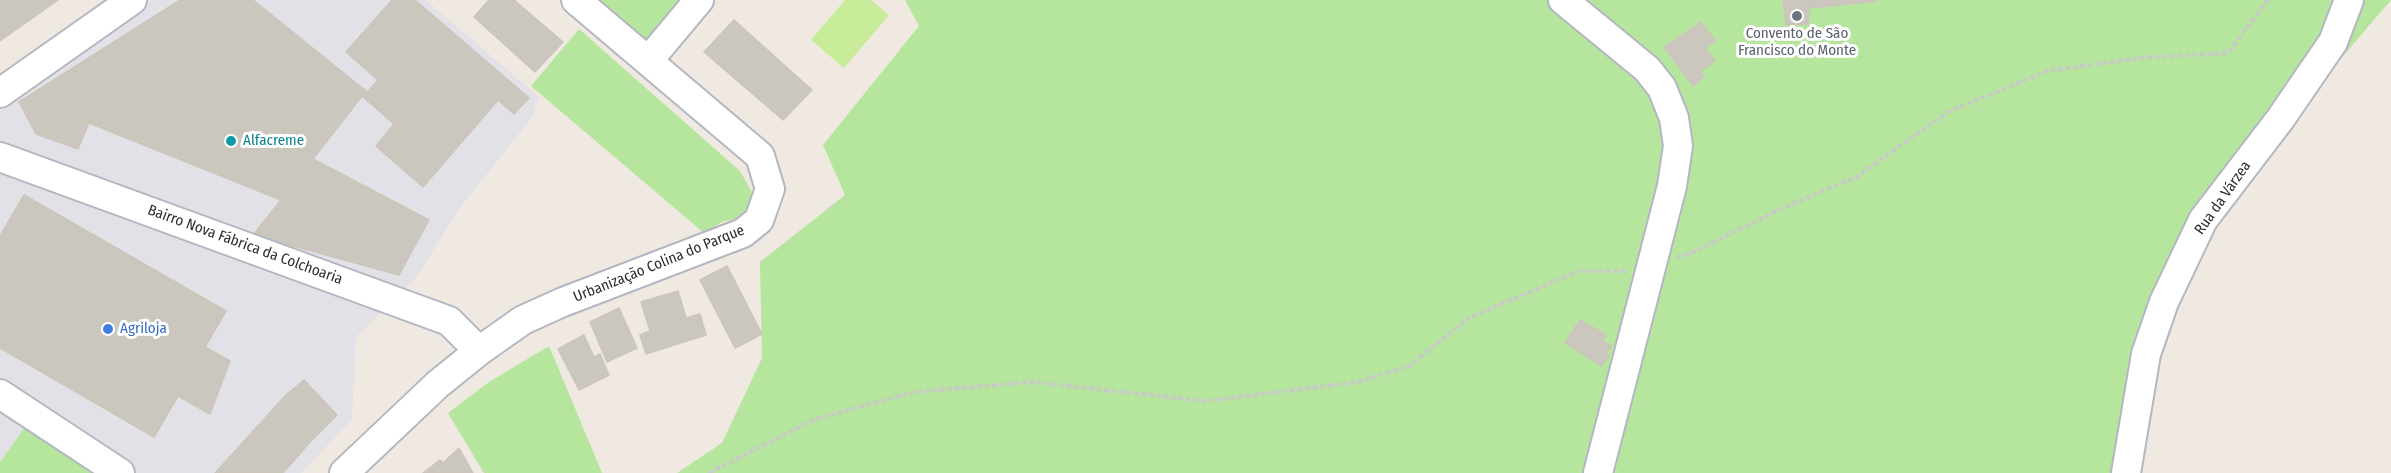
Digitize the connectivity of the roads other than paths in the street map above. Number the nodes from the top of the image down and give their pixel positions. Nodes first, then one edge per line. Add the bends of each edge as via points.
1 (132, 0) edge
2 (576, 0) edge
3 (699, 0) edge
4 (1563, 0) edge
5 (2349, 0) edge
6 (648, 61) junction
7 (0, 93) edge
8 (0, 157) edge
9 (479, 351) junction
10 (0, 394) edge
11 (2128, 461) edge
12 (120, 473) edge
13 (344, 473) edge
14 (1598, 473) edge

1 - 7 street
2 - 6 street, Urbanização Colina do Parque
3 - 6 street
4 - 14 street via 1647,69 1662,88 1674,118 1678,146 1672,186
5 - 11 street, Rua da Várzea via 2333,42 2203,220 2164,302 2146,354
6 - 9 street, Urbanização Colina do Parque via 760,156 770,189 759,220 743,233 523,320
8 - 9 street, Bairro Nova Fábrica da Colchoaria via 449,321
9 - 13 street, Urbanização Colina do Parque via 438,384
10 - 12 street

